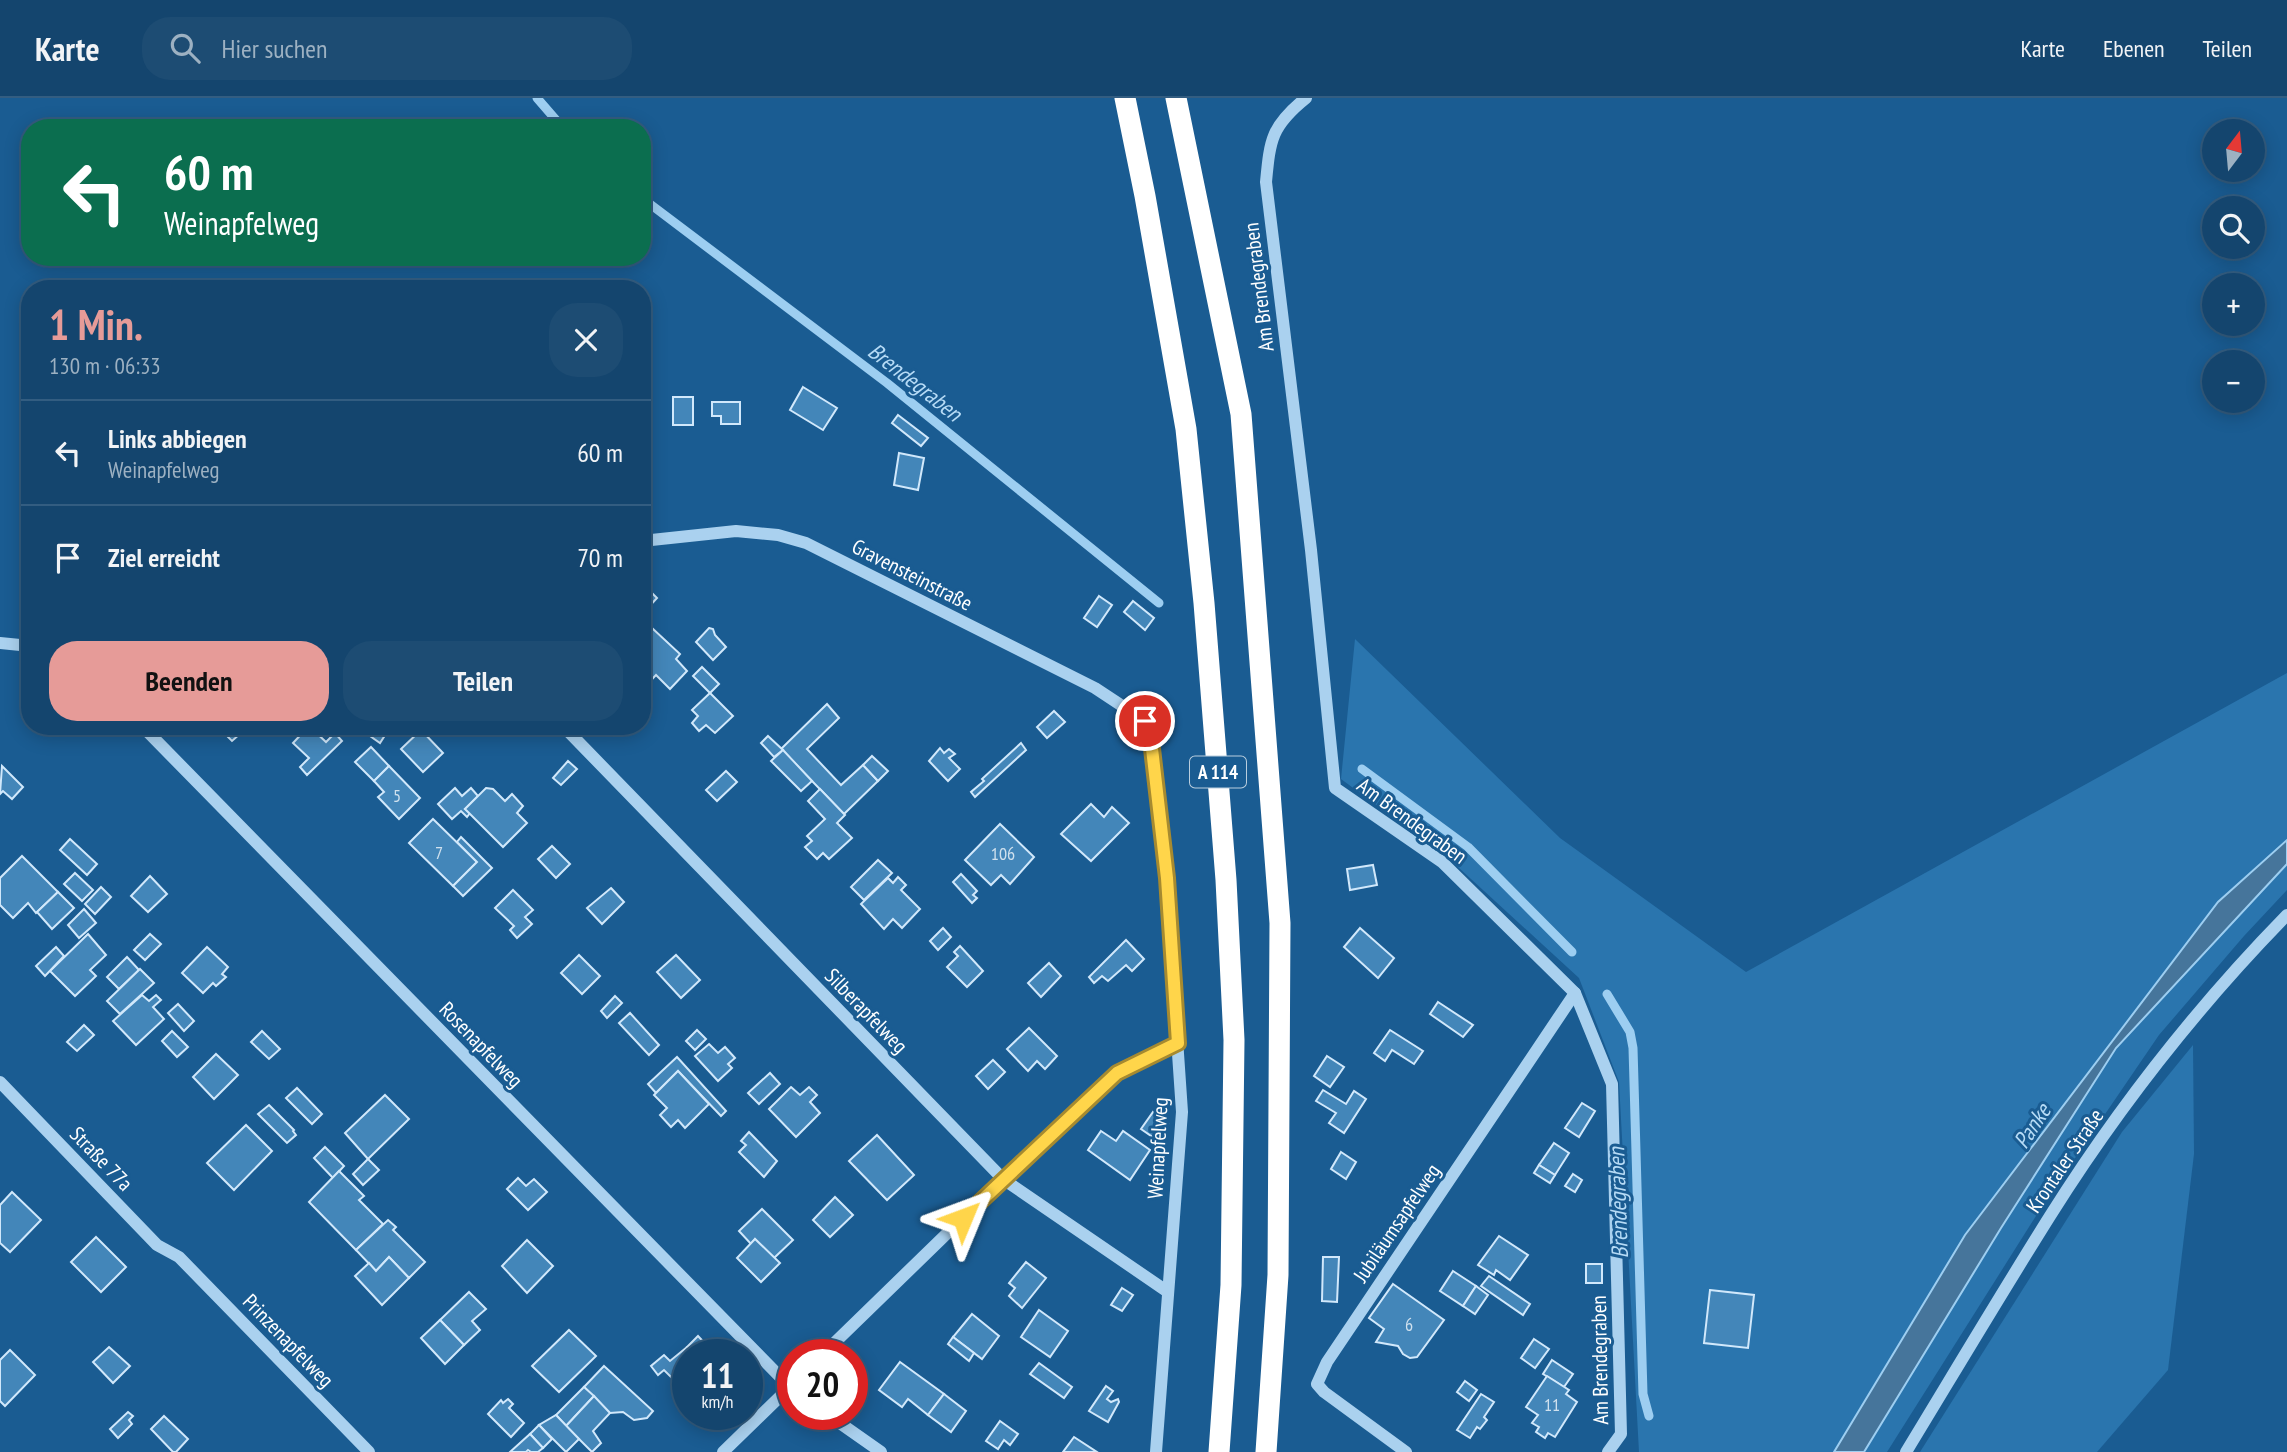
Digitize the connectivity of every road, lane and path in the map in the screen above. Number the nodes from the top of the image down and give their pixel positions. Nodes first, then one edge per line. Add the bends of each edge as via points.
1 (1125, 98) edge
2 (1176, 98) edge
3 (1306, 98) edge
4 (651, 540) edge
5 (0, 643) edge
6 (21, 645) edge
7 (1145, 721) joint
8 (151, 735) edge
9 (572, 735) edge
10 (2287, 915) edge
11 (1574, 993) junction
12 (1178, 1043) junction
13 (0, 1082) edge
14 (1003, 1179) junction
15 (179, 1257) joint
16 (1168, 1292) junction
17 (838, 1339) edge
18 (777, 1372) edge
19 (777, 1401) edge
20 (850, 1430) edge
21 (369, 1452) edge
22 (723, 1452) edge
23 (881, 1452) edge
24 (1156, 1452) edge
25 (1219, 1452) edge
26 (1266, 1452) edge
27 (1406, 1452) edge
28 (1608, 1452) edge
29 (1906, 1452) edge

1 - 25 highway, A 114 via 1186,429 1224,855 1234,1040 1231,1285
2 - 26 highway, A 114 via 1241,414 1280,923 1278,1275
3 - 11 street, Am Brendegraben via 1281,121 1270,143 1266,182 1335,788 1442,862
4 - 7 street, Gravensteinstraße via 736,531 806,543 1095,688
5 - 6 street
7 - 12 street, Weinapfelweg via 1167,878
8 - 18 street, Rosenapfelweg
9 - 14 street, Silberapfelweg
10 - 29 street, Krontaler Straße via 2169,1047 2110,1128 2051,1214
11 - 27 street, Jubiläumsapfelweg via 1327,1362 1317,1384
11 - 28 street, Am Brendegraben via 1612,1084 1621,1434
12 - 14 street via 1117,1073
12 - 16 street, Weinapfelweg via 1182,1112
13 - 15 street, Straße 77a via 157,1245
14 - 16 street, Silberapfelweg
14 - 17 street
15 - 21 street, Prinzenapfelweg
16 - 24 street, Weinapfelweg
19 - 22 street
20 - 23 street

